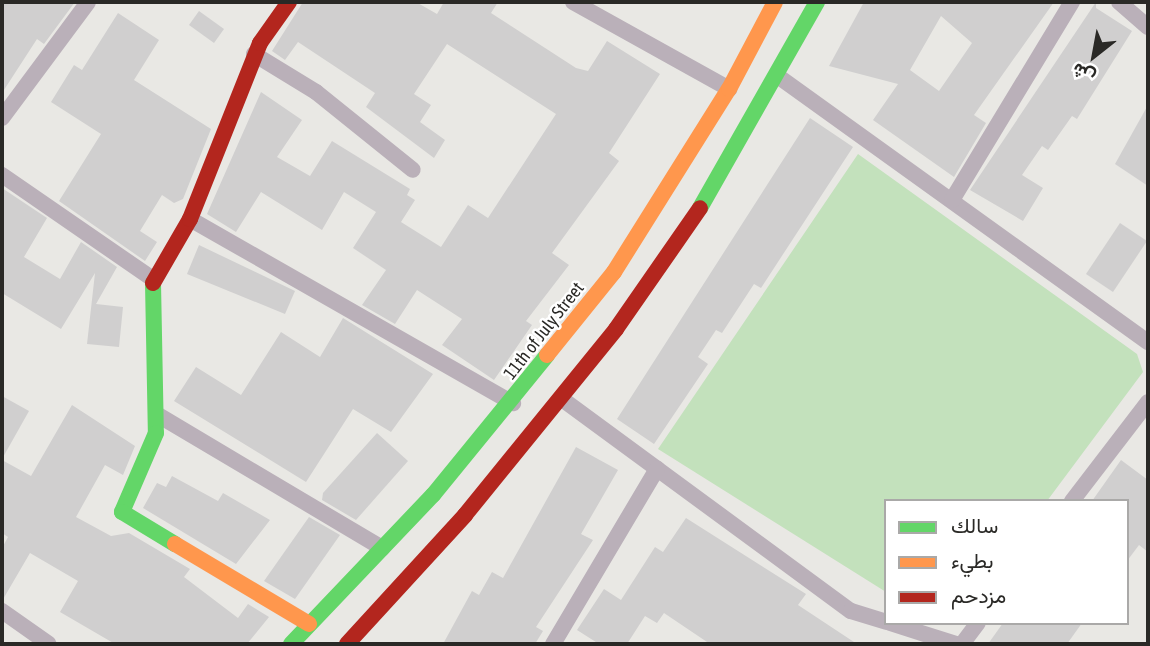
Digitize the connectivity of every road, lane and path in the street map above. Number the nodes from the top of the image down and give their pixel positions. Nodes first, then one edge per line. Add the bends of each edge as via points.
1 (88, 2) edge
2 (289, 2) edge
3 (573, 2) edge
4 (775, 2) edge
5 (817, 2) edge
6 (1072, 2) edge
7 (1119, 2) edge
8 (1148, 27) edge
9 (254, 54) junction
10 (779, 77) junction
11 (729, 89) junction
12 (2, 118) edge
13 (413, 170) dead end
14 (2, 175) edge
15 (952, 201) junction
16 (190, 219) junction
17 (153, 279) junction
18 (1148, 342) edge
19 (562, 399) junction
20 (1148, 402) edge
21 (513, 403) junction
22 (158, 415) junction
23 (657, 469) junction
24 (1074, 499) edge
25 (382, 548) junction
26 (2, 611) edge
27 (884, 621) edge
28 (309, 624) junction
29 (897, 625) edge
30 (976, 625) edge
31 (49, 644) edge
32 (291, 644) edge
33 (347, 644) edge
34 (553, 644) edge
35 (956, 644) edge
36 (962, 644) edge

1 - 12 street
2 - 9 main road
3 - 11 street
4 - 11 main road, 11th of July Street
5 - 10 main road
6 - 15 street
7 - 8 street
9 - 13 street via 337,108
9 - 16 main road
10 - 15 street
10 - 19 main road via 694,219
11 - 21 main road, 11th of July Street via 614,272
14 - 17 street
15 - 18 street
16 - 17 main road
16 - 21 street
17 - 22 main road
19 - 23 street
19 - 33 main road
20 - 24 street
21 - 25 main road, 11th of July Street
22 - 25 street
22 - 28 main road via 150,454 122,512
23 - 27 street via 851,611
23 - 34 street
25 - 28 main road, 11th of July Street
26 - 31 street
28 - 32 main road, 11th of July Street
29 - 35 street
30 - 36 street

